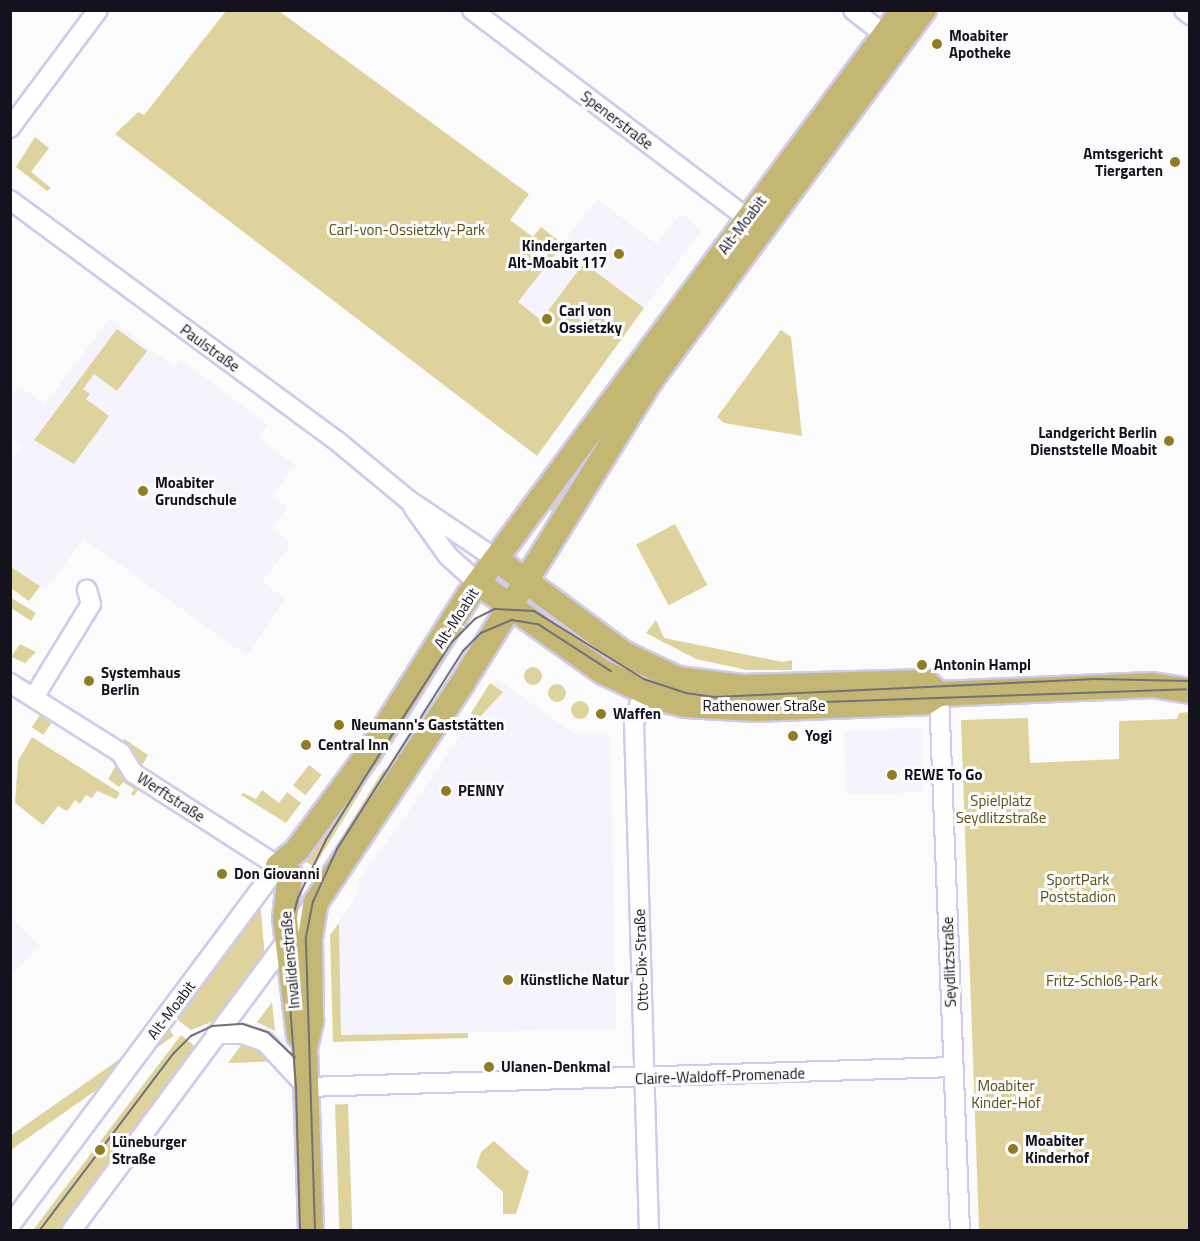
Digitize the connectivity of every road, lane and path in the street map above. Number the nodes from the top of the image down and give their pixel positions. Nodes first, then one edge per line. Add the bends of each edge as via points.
1 (98, 10) edge
2 (472, 10) edge
3 (853, 10) edge
4 (903, 10) edge
5 (924, 10) edge
6 (1184, 10) edge
7 (1190, 15) edge
8 (885, 35) junction
9 (10, 128) edge
10 (10, 200) edge
11 (755, 224) junction
12 (407, 499) junction
13 (496, 559) junction
14 (525, 580) junction
15 (478, 583) junction
16 (87, 590) dead end
17 (507, 606) junction
18 (1190, 675) edge
19 (10, 683) edge
20 (1152, 685) junction
21 (1190, 691) edge
22 (643, 692) junction
23 (939, 694) junction
24 (34, 697) junction
25 (284, 870) junction
26 (316, 902) junction
27 (287, 938) junction
28 (216, 1034) junction
29 (305, 1045) junction
30 (954, 1067) junction
31 (645, 1078) junction
32 (306, 1087) junction
33 (10, 1226) edge
34 (72, 1230) edge
35 (311, 1230) edge
36 (649, 1230) edge
37 (960, 1230) edge

1 - 9 street
2 - 11 street, Spenerstraße
3 - 8 street
4 - 8 main road, Alt-Moabit
5 - 11 main road, Alt-Moabit
6 - 7 street
8 - 11 main road, Alt-Moabit
10 - 12 street, Paulstraße via 337,441
11 - 13 main road, Alt-Moabit
11 - 14 main road, Alt-Moabit
12 - 13 street, Paulstraße
12 - 15 street, Paulstraße via 448,556
13 - 14 main road, Paulstraße
13 - 15 main road, Alt-Moabit
14 - 17 main road, Alt-Moabit
14 - 23 main road, Rathenower Straße via 623,653 687,682 752,687 926,682
15 - 17 main road, Rathenower Straße
15 - 25 main road, Alt-Moabit via 372,748
16 - 24 street via 92,604
17 - 22 main road, Rathenower Straße via 603,672
17 - 26 main road, Alt-Moabit via 415,758
18 - 20 main road, Rathenower Straße
19 - 24 street, Werftstraße
20 - 21 main road, Rathenower Straße
20 - 23 main road, Rathenower Straße
22 - 23 main road, Rathenower Straße via 685,705 755,709 926,702
22 - 31 street, Otto-Dix-Straße via 634,723
23 - 30 street, Seydlitzstraße
24 - 25 street, Werftstraße via 121,753 133,773
25 - 27 main road, Invalidenstraße
25 - 33 street, Alt-Moabit
26 - 27 street, Alt-Moabit
26 - 29 main road, Invalidenstraße via 310,938 311,1021
27 - 28 street, Alt-Moabit
27 - 29 main road, Invalidenstraße via 297,1032
28 - 32 street via 242,1034 265,1042
28 - 34 street, Alt-Moabit
29 - 32 main road, Invalidenstraße
30 - 31 street, Claire-Waldoff-Promenade
30 - 37 street, Seydlitzstraße
31 - 32 street, Claire-Waldoff-Promenade
31 - 36 street, Otto-Dix-Straße
32 - 35 main road, Invalidenstraße

